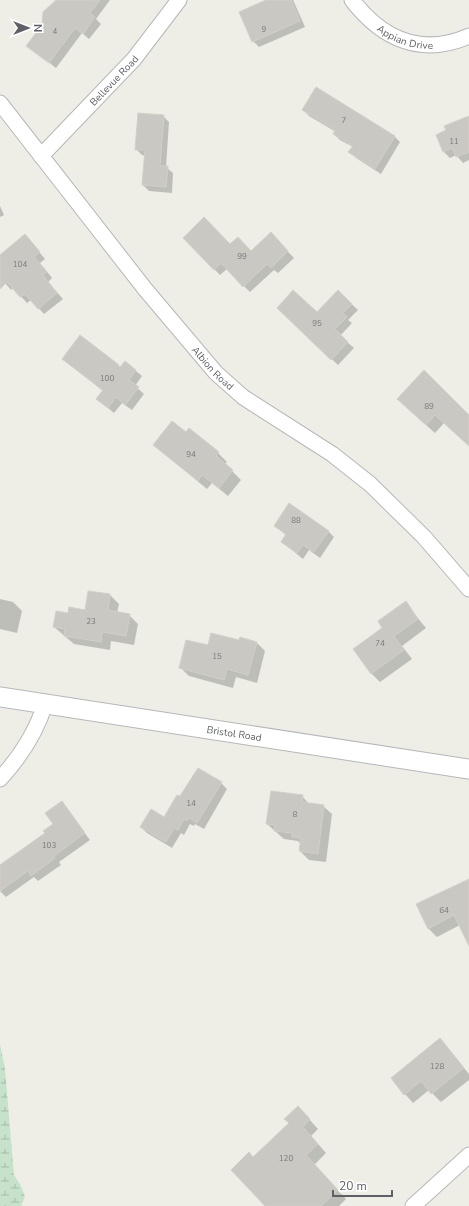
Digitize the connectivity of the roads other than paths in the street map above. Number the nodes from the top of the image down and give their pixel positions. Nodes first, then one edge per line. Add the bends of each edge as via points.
1 (179, 0) edge
2 (352, 0) edge
3 (469, 36) edge
4 (0, 104) edge
5 (42, 156) junction
6 (469, 589) edge
7 (0, 696) edge
8 (45, 704) junction
9 (469, 769) edge
10 (0, 779) edge
11 (469, 1156) edge
12 (413, 1206) edge

1 - 5 street, Bellevue Road via 134,59
2 - 3 street, Appian Drive via 376,26 405,41 438,44
4 - 5 street, Albion Road
5 - 6 street, Albion Road via 144,289 216,373 243,397 332,454 370,484 424,537
7 - 8 street, Bristol Road
8 - 9 street, Bristol Road
8 - 10 street via 27,746
11 - 12 street

